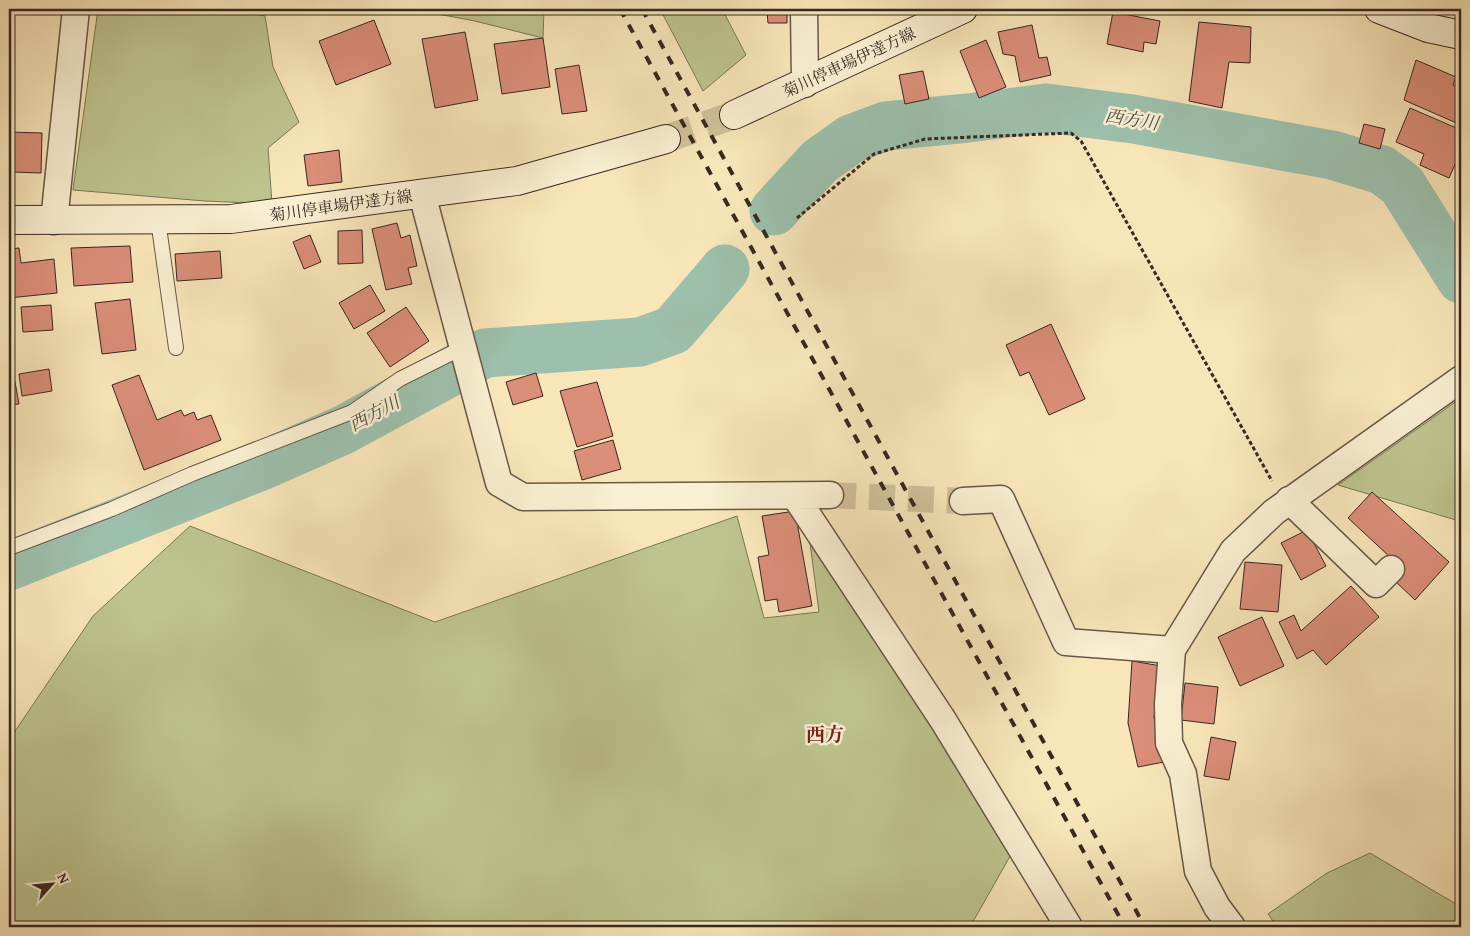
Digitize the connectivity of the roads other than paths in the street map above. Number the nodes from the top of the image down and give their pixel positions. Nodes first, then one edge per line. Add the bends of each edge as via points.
1 (76, 9) edge
2 (804, 9) edge
3 (964, 9) edge
4 (1379, 9) edge
5 (1461, 35) edge
6 (805, 84) junction
7 (734, 115) tunnel mouth
8 (666, 139) tunnel mouth
9 (422, 194) junction
10 (9, 220) edge
11 (158, 220) junction
12 (54, 221) junction
13 (176, 348) dead end
14 (463, 349) junction
15 (1461, 379) edge
16 (830, 495) tunnel mouth
17 (795, 496) junction
18 (963, 501) tunnel mouth
19 (1287, 502) junction
20 (9, 548) edge
21 (1391, 569) dead end
22 (1172, 650) junction
23 (1069, 927) edge
24 (1232, 927) edge

1 - 12 street
2 - 6 street
3 - 6 main road, 菊川停車場伊達方線
4 - 5 main road via 1428,28
6 - 7 main road, 菊川停車場伊達方線
8 - 9 main road, 菊川停車場伊達方線 via 517,180
9 - 11 main road, 菊川停車場伊達方線 via 231,219
9 - 14 street
10 - 12 main road, 菊川停車場伊達方線
11 - 12 main road, 菊川停車場伊達方線
11 - 13 lane
14 - 17 street via 499,483 523,496
14 - 20 lane via 400,378 352,412
15 - 19 street
16 - 17 street
17 - 23 street via 943,720
18 - 22 street via 1001,499 1066,642
19 - 21 street via 1376,584
19 - 22 street via 1233,550
22 - 24 street via 1169,743 1183,774 1198,871

